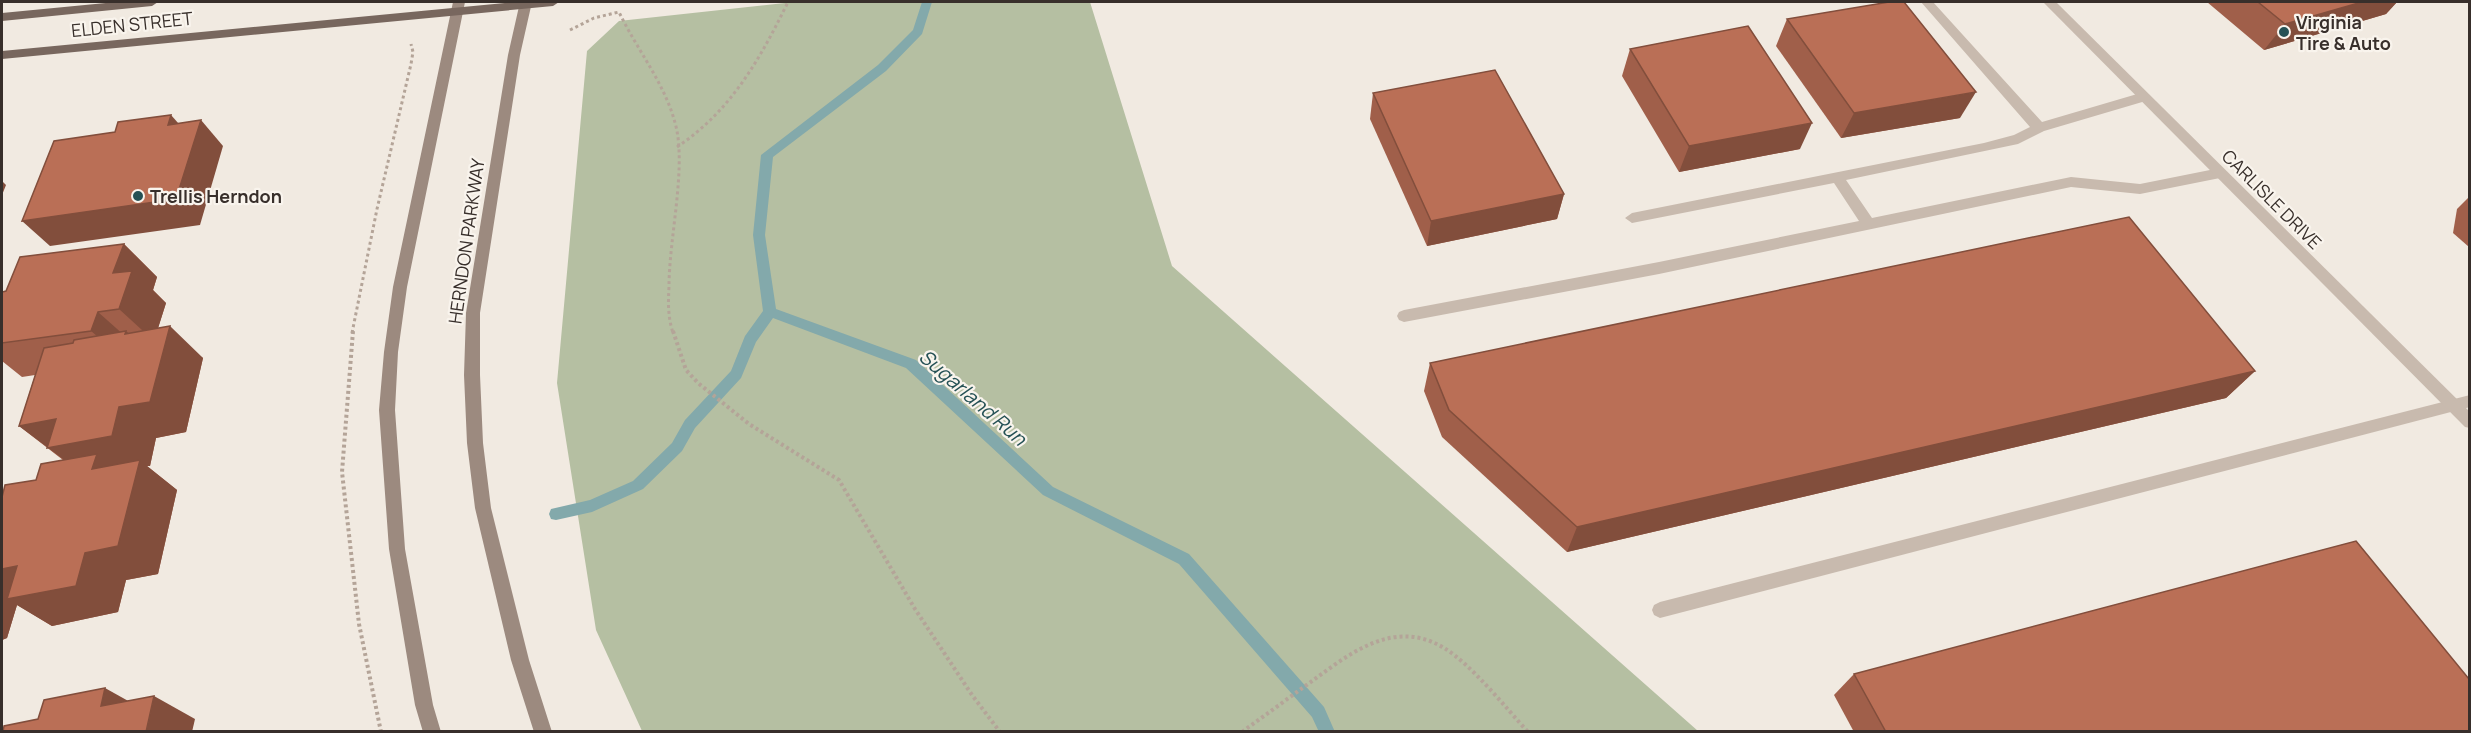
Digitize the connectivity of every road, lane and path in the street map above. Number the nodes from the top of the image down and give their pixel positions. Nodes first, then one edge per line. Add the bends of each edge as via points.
1 (152, 2) edge
2 (553, 2) edge
3 (788, 2) edge
4 (1927, 2) edge
5 (2049, 2) edge
6 (526, 3) edge
7 (458, 6) edge
8 (2, 17) edge
9 (570, 30) dead end
10 (402, 41) dead end
11 (2, 55) edge
12 (2144, 97) junction
13 (2039, 128) junction
14 (677, 147) junction
15 (2220, 173) junction
16 (1837, 177) junction
17 (1632, 218) dead end
18 (1868, 224) junction
19 (1404, 316) dead end
20 (2469, 401) edge
21 (2453, 406) junction
22 (2469, 422) edge
23 (1660, 610) dead end
24 (381, 732) edge
25 (432, 732) edge
26 (543, 732) edge
27 (1000, 732) edge
28 (1242, 732) edge
29 (1528, 732) edge

1 - 8 main road, ELDEN STREET
2 - 6 main road, ELDEN STREET
3 - 14 path via 734,98 699,134
4 - 13 street
5 - 12 street, CARLISLE DRIVE
6 - 7 main road, ELDEN STREET
6 - 26 main road, HERNDON PARKWAY via 514,55 473,313 472,375 483,508 520,660
7 - 11 main road, ELDEN STREET
7 - 25 main road via 400,287 387,410 397,549
9 - 14 path via 619,12 664,89 677,132
10 - 24 path via 412,45 413,52 352,335 342,472 359,624
12 - 13 street
12 - 15 street, CARLISLE DRIVE
13 - 16 street via 2018,139 1984,148
14 - 27 path via 668,318 686,370 749,424 839,480 915,609
15 - 18 street via 2140,189 2071,182
15 - 21 street, CARLISLE DRIVE
16 - 17 street
16 - 18 street
18 - 19 street
20 - 21 street
21 - 22 street, CARLISLE DRIVE
21 - 23 street
28 - 29 path via 1356,649 1400,637 1443,648 1478,677

